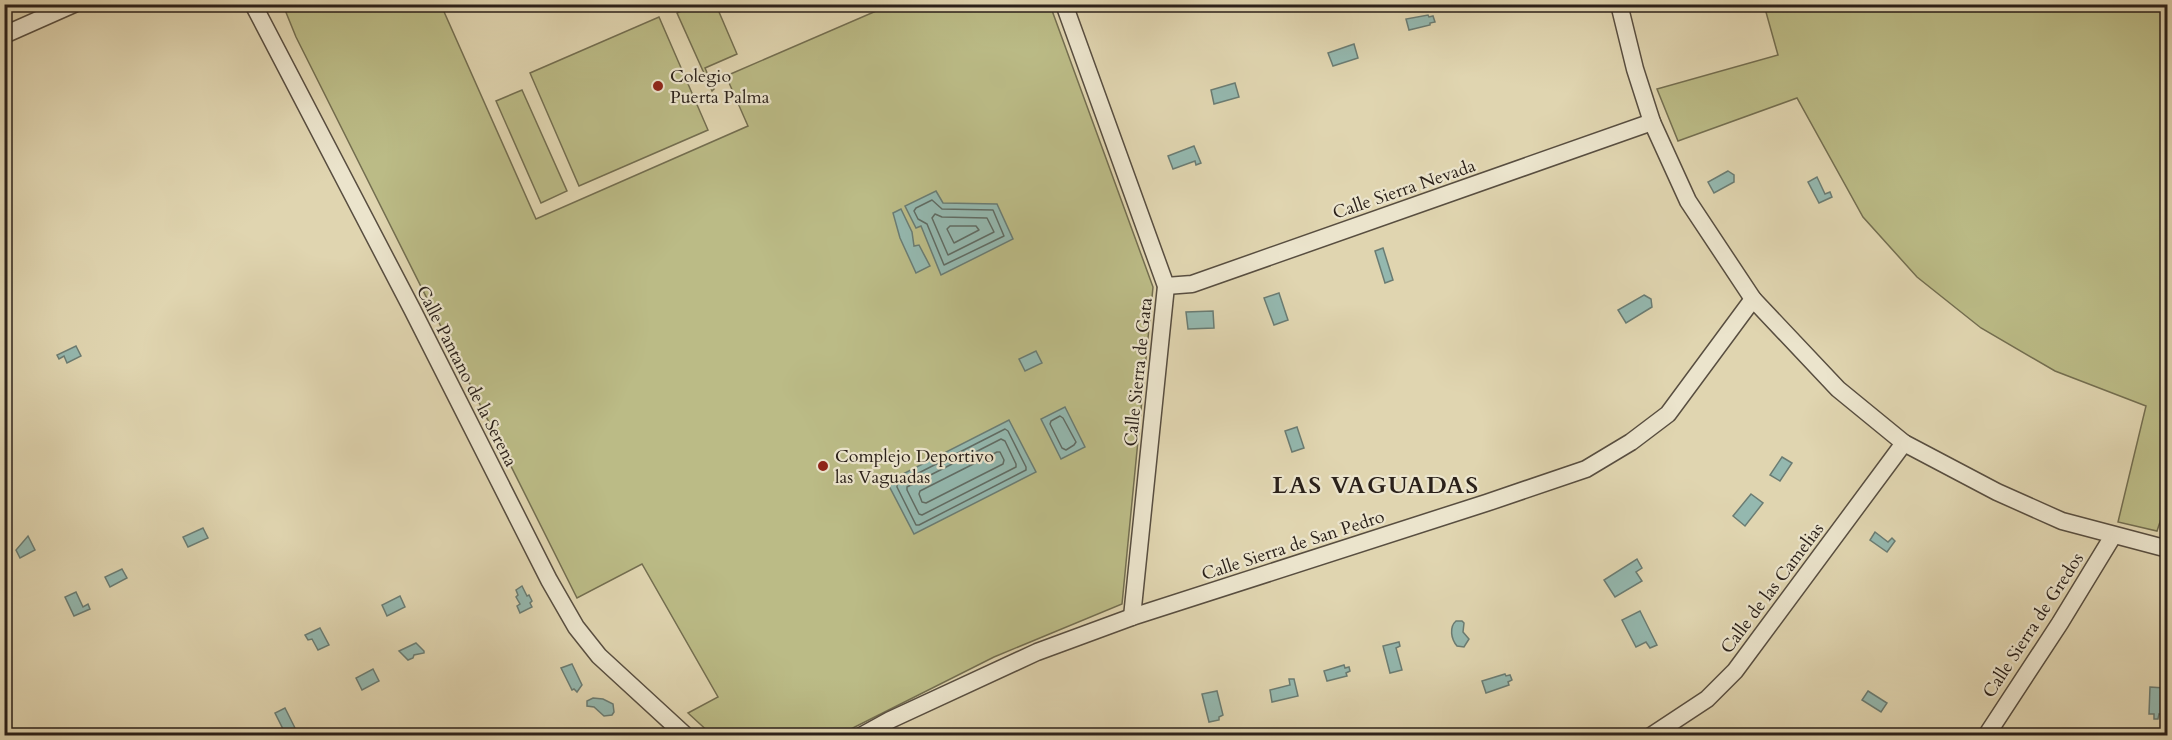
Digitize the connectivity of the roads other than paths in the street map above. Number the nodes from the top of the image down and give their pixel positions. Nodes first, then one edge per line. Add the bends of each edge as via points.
1 (74, 4) edge
2 (253, 4) edge
3 (1064, 4) edge
4 (1619, 4) edge
5 (4, 35) edge
6 (1652, 122) junction
7 (1166, 286) junction
8 (1753, 299) junction
9 (1904, 443) junction
10 (2113, 536) junction
11 (2168, 549) edge
12 (1132, 617) junction
13 (686, 735) edge
14 (861, 735) edge
15 (1652, 735) edge
16 (1986, 735) edge

1 - 5 street
2 - 13 street, Calle Pantano de la Serena via 576,627 599,656
3 - 7 street, Calle Sierra de Gata
4 - 6 street
6 - 7 street, Calle Sierra Nevada via 1192,284
6 - 8 street via 1688,201
7 - 12 street, Calle Sierra de Gata
8 - 9 street via 1838,389
8 - 12 street, Calle Sierra de San Pedro via 1668,414 1631,442 1586,468
9 - 10 street via 2062,521
9 - 15 street, Calle de las Camelias via 1735,671 1707,699
10 - 11 street
10 - 16 street, Calle Sierra de Gredos
12 - 14 street, Calle Sierra de San Pedro via 1038,652

